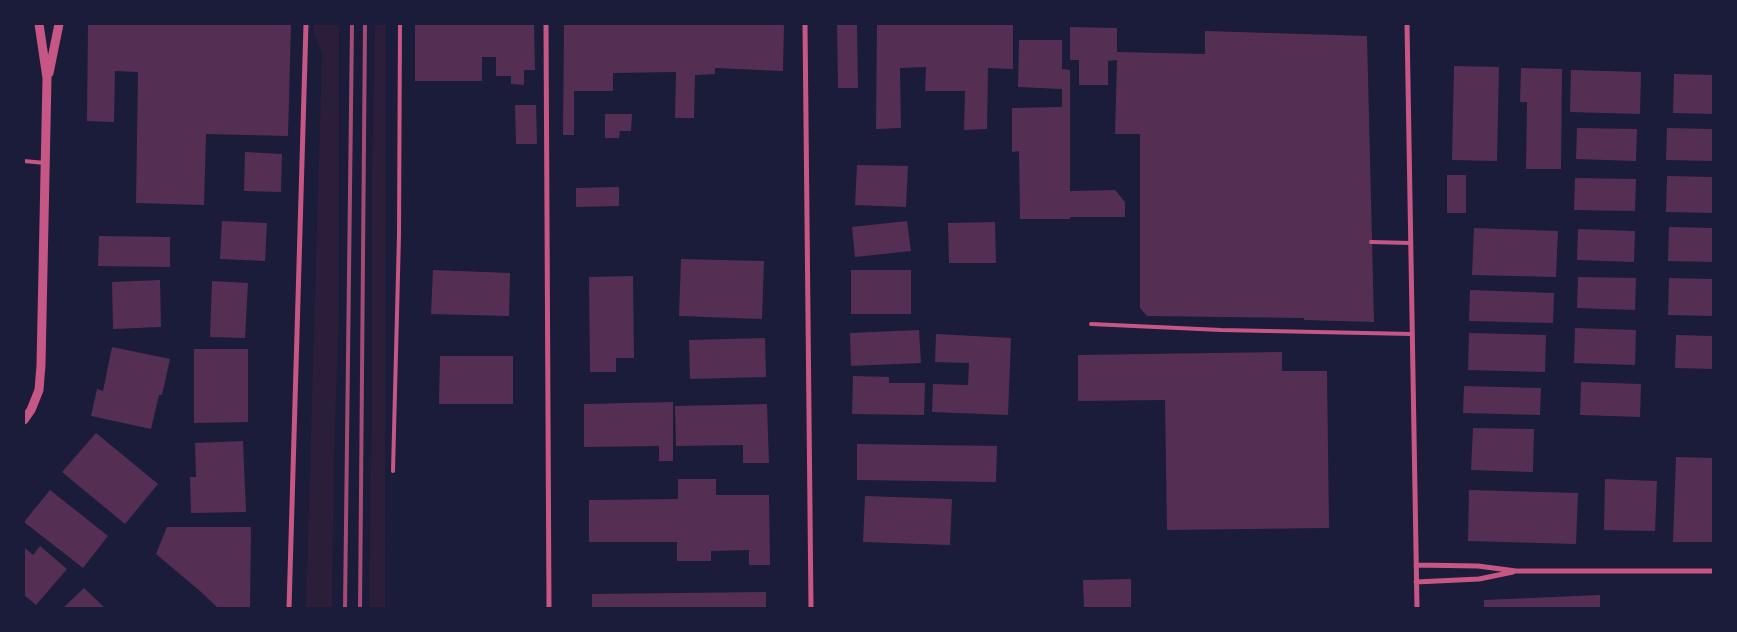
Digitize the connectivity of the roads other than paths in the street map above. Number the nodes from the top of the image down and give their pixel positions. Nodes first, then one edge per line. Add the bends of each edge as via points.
1 (39, 24) edge
2 (59, 24) edge
3 (306, 24) edge
4 (400, 24) edge
5 (546, 24) edge
6 (804, 24) edge
7 (1407, 24) edge
8 (48, 78) junction
9 (24, 161) edge
10 (45, 163) junction
11 (1371, 242) dead end
12 (1411, 243) junction
13 (1092, 324) dead end
14 (1412, 334) junction
15 (24, 420) edge
16 (393, 471) dead end
17 (1416, 565) junction
18 (1516, 571) junction
19 (1713, 571) edge
20 (1416, 582) junction
21 (290, 608) edge
22 (549, 608) edge
23 (811, 608) edge
24 (1417, 608) edge

1 - 8 street
2 - 8 street
3 - 21 street
4 - 16 lane via 400,196
5 - 22 street
6 - 23 street
7 - 12 street
8 - 10 street
9 - 10 lane
10 - 15 street via 41,380 35,402
11 - 12 lane
12 - 14 street
13 - 14 lane
14 - 17 street
17 - 18 street via 1478,566
17 - 20 street
18 - 19 street
18 - 20 street via 1479,579
20 - 24 street

